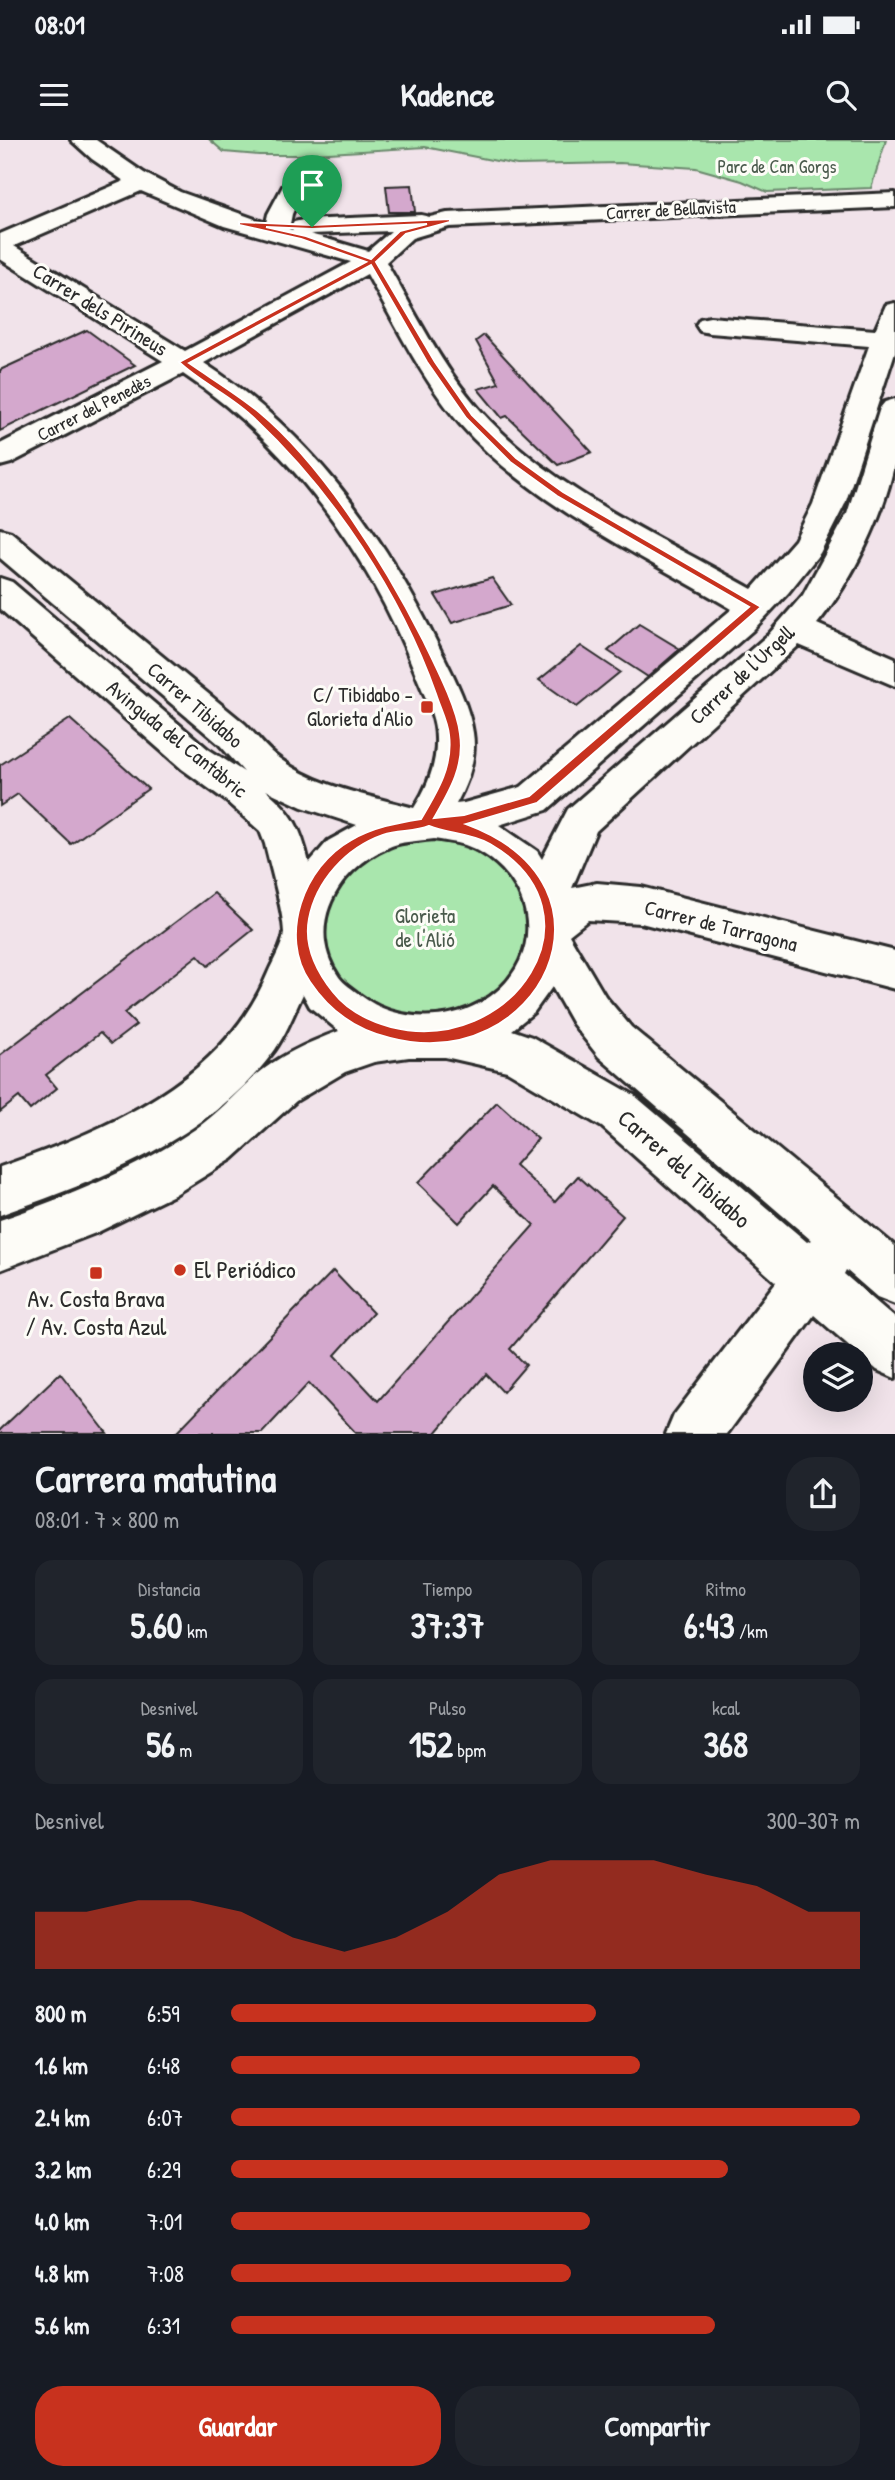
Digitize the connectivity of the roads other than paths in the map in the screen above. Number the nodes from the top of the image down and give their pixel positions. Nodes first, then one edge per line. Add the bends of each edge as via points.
1 (82, 140) edge
2 (141, 183) junction
3 (291, 191) dead end
4 (895, 200) edge
5 (447, 220) junction
6 (242, 223) junction
7 (278, 227) junction
8 (0, 245) edge
9 (372, 261) junction
10 (710, 325) dead end
11 (890, 325) edge
12 (184, 362) junction
13 (895, 408) edge
14 (0, 456) edge
15 (882, 500) edge
16 (0, 540) edge
17 (0, 590) edge
18 (756, 607) junction
19 (794, 628) junction
20 (895, 673) edge
21 (424, 823) junction
22 (549, 924) junction
23 (302, 931) junction
24 (895, 971) edge
25 (428, 1037) junction
26 (0, 1191) edge
27 (844, 1236) junction
28 (0, 1245) edge
29 (810, 1278) junction
30 (895, 1279) edge
31 (895, 1352) edge
32 (694, 1433) edge

1 - 2 street
2 - 6 street
2 - 8 street
3 - 7 street
4 - 5 street, Carrer de Bellavista
5 - 7 street, Carrer de Bellavista
5 - 9 street, Carrer de Bellavista via 403,233
6 - 7 street, Carrer de Bellavista
6 - 9 street
8 - 12 street, Carrer dels Pirineus
9 - 12 street, Carrer del Penedès
9 - 18 street via 462,406 513,460 560,494
10 - 11 street
11 - 18 street, Carrer de l'Urgell via 829,504 808,545
12 - 14 street, Carrer del Penedès
12 - 21 street, Carrer dels Pirineus via 256,414 286,443 337,506 393,590 433,673 455,734 454,766
13 - 15 street, Carrer de l'Urgell
15 - 19 street, Carrer de l'Urgell
16 - 21 street, Carrer Tibidabo via 280,779 329,799
17 - 23 street, Avinguda del Cantàbric via 195,759 275,821 285,844
18 - 21 street, Carrer de l'Urgell via 533,799 464,819
19 - 20 street
19 - 22 street, Carrer de l'Urgell via 582,820 551,883
21 - 22 street via 465,828 494,840 519,858 537,882
21 - 23 street via 381,831 352,845 328,865 311,891
22 - 24 street, Carrer de Tarragona via 578,904 641,905
22 - 25 street via 547,955 533,984 510,1008 480,1027
22 - 27 street via 589,1010 615,1042
23 - 25 street via 313,977 336,1006 370,1027
23 - 26 street via 276,1007 254,1041 219,1078 183,1107 134,1136
25 - 28 street via 365,1043 324,1059 272,1091 210,1147 154,1182
25 - 29 street, Carrer del Tibidabo via 516,1052 618,1111
27 - 29 street
27 - 30 street
29 - 31 street, Carrer del Tibidabo
29 - 32 street

